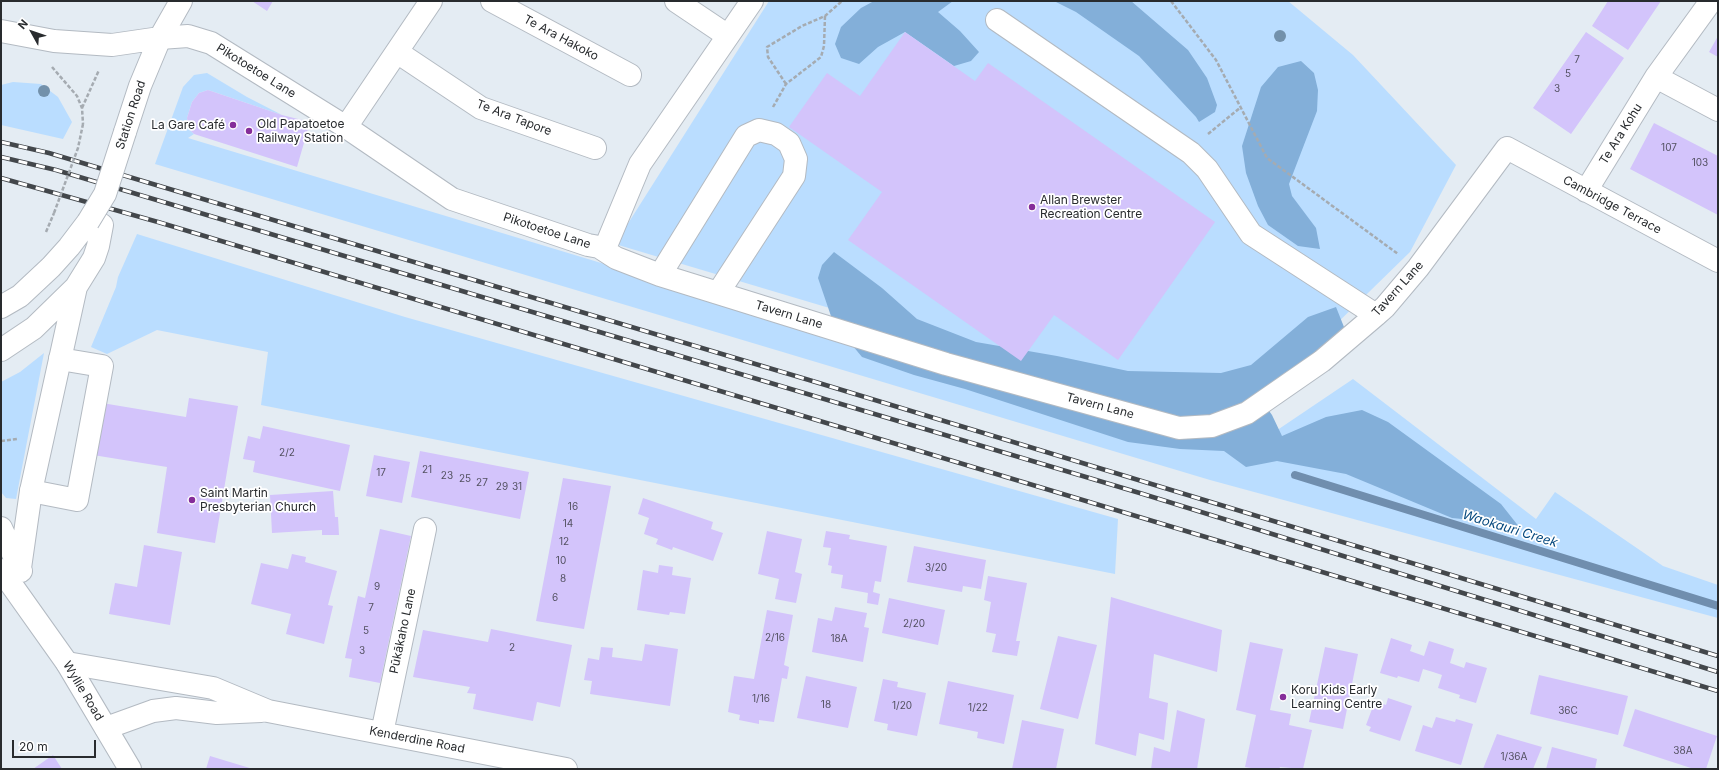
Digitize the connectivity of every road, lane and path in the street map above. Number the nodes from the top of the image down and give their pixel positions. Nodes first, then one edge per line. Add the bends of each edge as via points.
1 (181, 1) edge
2 (431, 1) edge
3 (492, 1) edge
4 (676, 1) edge
5 (752, 1) edge
6 (842, 1) edge
7 (1171, 1) edge
8 (1711, 1) edge
9 (825, 16) junction
10 (997, 20) dead end
11 (1, 31) edge
12 (728, 36) junction
13 (160, 38) junction
14 (397, 52) junction
15 (48, 63) dead end
16 (630, 75) dead end
17 (1656, 77) junction
18 (1241, 107) junction
19 (1718, 110) edge
20 (346, 127) junction
21 (1210, 132) dead end
22 (596, 148) dead end
23 (1507, 148) joint
24 (1586, 191) junction
25 (54, 213) dead end
26 (95, 224) junction
27 (599, 247) junction
28 (1718, 261) edge
29 (1418, 268) junction
30 (660, 275) junction
31 (76, 287) junction
32 (718, 293) junction
33 (1, 307) edge
34 (1376, 315) junction
35 (1, 350) edge
36 (60, 359) junction
37 (31, 492) junction
38 (1, 528) edge
39 (425, 529) dead end
40 (11, 569) edge
41 (67, 663) junction
42 (268, 711) junction
43 (106, 728) junction
44 (382, 733) junction
45 (130, 769) edge
46 (566, 769) edge

1 - 13 street, Station Road
2 - 14 street
3 - 16 street, Te Ara Hakoko
4 - 12 street
5 - 12 street, Pikotoetoe Lane
6 - 9 path
7 - 18 path via 1216,60
8 - 17 street, Te Ara Kohu
9 - 9 path via 802,26 767,48 768,57 786,84 821,56
10 - 34 street via 1191,153 1207,169 1251,234
11 - 13 street, Pikotoetoe Lane via 54,41 112,45
12 - 27 street, Pikotoetoe Lane via 640,164 608,241 605,246
13 - 20 street, Pikotoetoe Lane via 188,36 211,42
13 - 26 street, Station Road, bridge via 140,86
14 - 20 street
14 - 22 street, Te Ara Tapore via 481,108
15 - 25 path, bridge via 68,84 82,108 78,148
17 - 19 street
17 - 24 street, Te Ara Kohu
18 - 21 path
18 - 29 path via 1267,158
20 - 27 street, Pikotoetoe Lane via 452,199
23 - 24 street, Cambridge Terrace
23 - 29 street, Tavern Lane
24 - 28 street, Cambridge Terrace
26 - 31 street, Station Road via 98,246 94,258
26 - 33 street via 20,296
27 - 30 street, Tavern Lane via 616,258
29 - 34 street, Tavern Lane
30 - 32 street, Tavern Lane
30 - 32 street via 746,136 759,130 776,134 789,143 796,159 794,176
31 - 35 street, Station Road via 34,328
31 - 36 street
32 - 34 street, Tavern Lane via 946,364 1179,428 1212,426 1247,413 1322,361
36 - 37 street
36 - 37 street via 102,366 78,500
37 - 40 street
38 - 40 street, Wyllie Road
39 - 44 street, Pūkākaho Lane
40 - 41 street, Wyllie Road via 33,615
41 - 42 street, Kenderdine Road via 213,688
41 - 43 street, Wyllie Road
42 - 43 street, Kenderdine Road via 217,713 176,708 153,710
42 - 44 street, Kenderdine Road
43 - 45 street, Wyllie Road
44 - 46 street, Kenderdine Road

